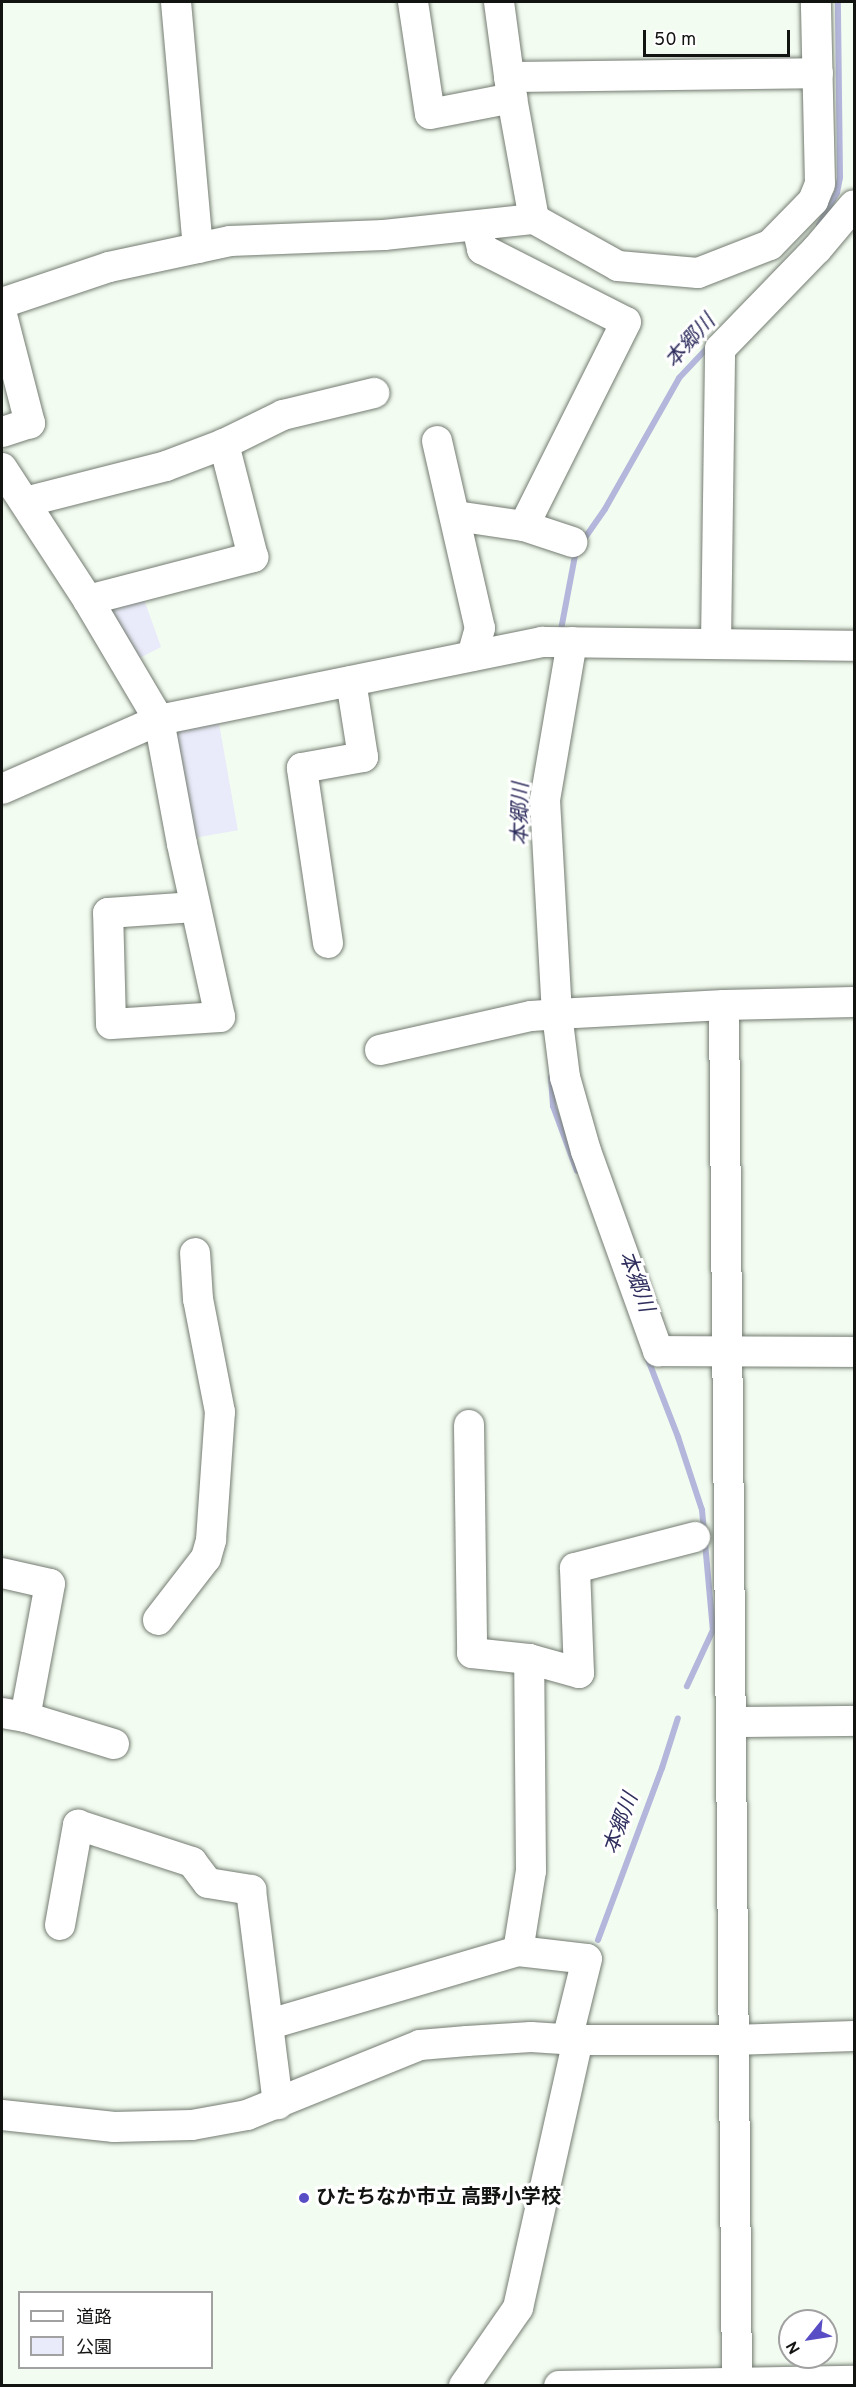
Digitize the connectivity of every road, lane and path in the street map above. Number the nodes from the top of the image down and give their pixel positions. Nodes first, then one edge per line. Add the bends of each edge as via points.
1 (176, 2) edge
2 (413, 2) edge
3 (499, 2) edge
4 (816, 2) edge
5 (818, 73) junction
6 (510, 88) junction
7 (813, 201) junction
8 (847, 214) edge
9 (534, 219) junction
10 (477, 227) junction
11 (198, 248) junction
12 (2, 303) edge
13 (2, 315) edge
14 (374, 393) dead end
15 (2, 432) edge
16 (437, 441) dead end
17 (224, 444) junction
18 (2, 468) edge
19 (25, 502) junction
20 (456, 516) junction
21 (524, 526) junction
22 (572, 542) dead end
23 (88, 600) junction
24 (572, 642) junction
25 (716, 644) junction
26 (855, 646) edge
27 (472, 656) junction
28 (351, 681) junction
29 (159, 720) junction
30 (2, 789) edge
31 (195, 907) junction
32 (328, 943) dead end
33 (855, 1002) edge
34 (724, 1005) junction
35 (544, 1015) junction
36 (380, 1050) dead end
37 (195, 1252) dead end
38 (855, 1352) edge
39 (727, 1353) junction
40 (469, 1425) dead end
41 (695, 1537) dead end
42 (2, 1573) edge
43 (158, 1620) dead end
44 (529, 1659) junction
45 (13, 1715) edge
46 (855, 1721) edge
47 (732, 1722) junction
48 (114, 1744) dead end
49 (60, 1925) dead end
50 (518, 1951) junction
51 (270, 2024) junction
52 (855, 2036) edge
53 (572, 2040) junction
54 (733, 2040) junction
55 (278, 2104) junction
56 (2, 2115) edge
57 (855, 2381) edge
58 (737, 2384) edge
59 (464, 2385) edge
60 (559, 2385) edge
61 (580, 2385) edge

1 - 11 street
2 - 6 street via 430,114
3 - 6 street
4 - 5 street
5 - 6 street
5 - 7 street via 820,184
6 - 9 street
7 - 8 street
7 - 9 street via 770,245 698,273 618,266
8 - 25 street via 720,349
9 - 10 street
10 - 11 street via 230,241
10 - 21 street via 482,249 626,322
11 - 12 street via 109,267
13 - 15 street via 30,423
14 - 17 street via 283,415
16 - 20 street
17 - 19 street via 166,466
17 - 23 street via 253,557
18 - 19 street
19 - 23 street
20 - 21 street
20 - 27 street via 480,628
21 - 22 street
23 - 29 street
24 - 25 street
24 - 27 street via 542,642
24 - 35 street via 545,800
25 - 26 street
27 - 28 street
28 - 29 street
28 - 32 street via 363,757 302,768
29 - 30 street
29 - 31 street
31 - 31 street via 220,1017 111,1024 108,913
33 - 34 street
34 - 35 street
34 - 39 street
35 - 36 street
35 - 39 street via 586,1151 658,1351
37 - 43 street via 198,1299 220,1413 211,1540 206,1558
38 - 39 street
39 - 47 street
40 - 44 street via 472,1653
41 - 44 street via 575,1568 579,1673
42 - 45 street via 50,1584
44 - 50 street via 531,1871
45 - 48 street
46 - 47 street
47 - 54 street
49 - 51 street via 78,1826 192,1862 208,1883 252,1890
50 - 51 street
50 - 53 street via 587,1959
51 - 55 street
52 - 54 street
53 - 54 street
53 - 55 street via 531,2037 420,2045
53 - 59 street via 518,2308
54 - 58 street
55 - 56 street via 247,2115 192,2125 114,2127
57 - 58 street
58 - 61 street
60 - 61 street

